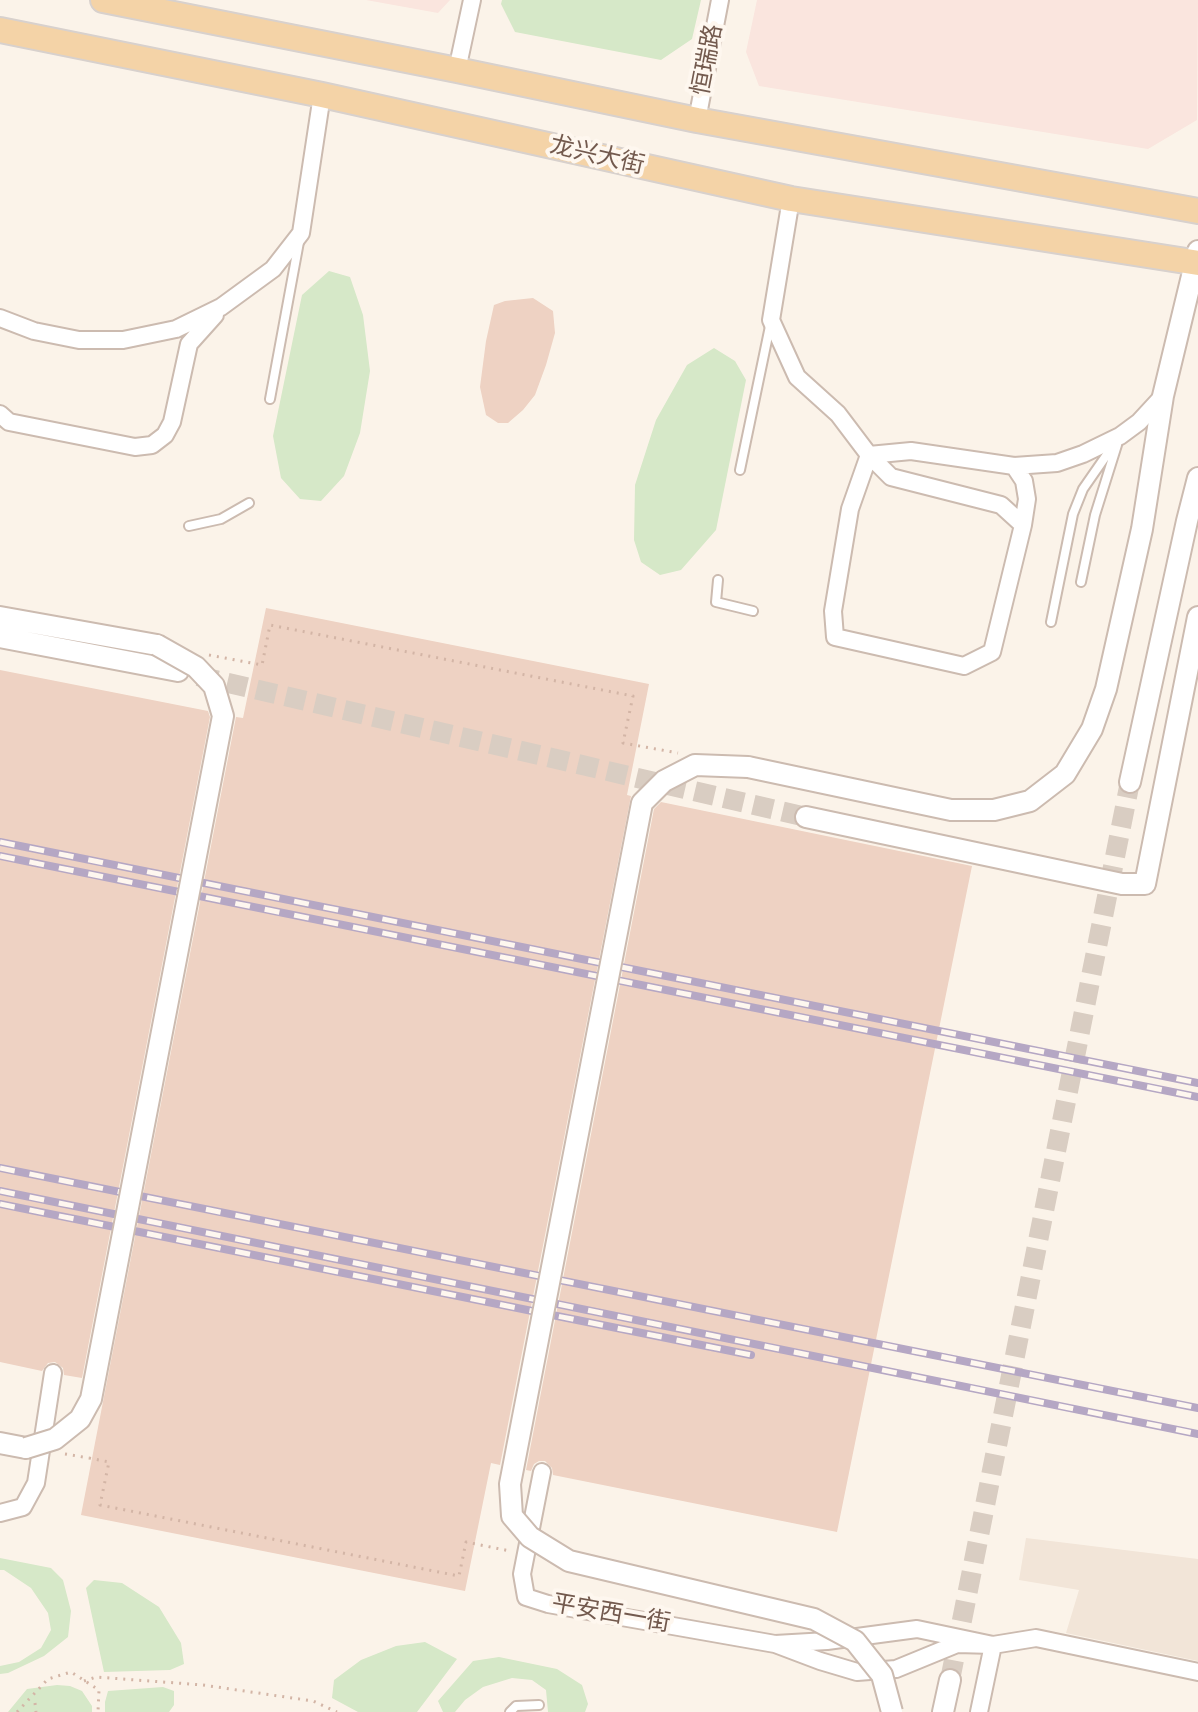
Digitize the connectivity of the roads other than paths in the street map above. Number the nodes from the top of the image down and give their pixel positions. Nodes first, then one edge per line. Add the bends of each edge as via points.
1 (103, 0) edge
2 (472, 0) edge
3 (720, 0) edge
4 (0, 30) edge
5 (457, 70) junction
6 (322, 95) junction
7 (697, 120) junction
8 (791, 199) junction
9 (1198, 211) edge
10 (301, 233) junction
11 (1197, 259) edge
12 (221, 307) junction
13 (0, 318) edge
14 (771, 320) junction
15 (1163, 396) junction
16 (270, 399) dead end
17 (0, 414) edge
18 (1120, 436) junction
19 (869, 455) junction
20 (1014, 466) junction
21 (740, 470) dead end
22 (1198, 478) edge
23 (249, 503) dead end
24 (1023, 525) junction
25 (189, 526) dead end
26 (718, 580) dead end
27 (1081, 582) dead end
28 (753, 611) dead end
29 (0, 617) edge
30 (1198, 617) edge
31 (1051, 622) dead end
32 (0, 637) edge
33 (178, 671) tunnel mouth
34 (1130, 782) tunnel mouth
35 (806, 817) tunnel mouth
36 (53, 1373) dead end
37 (0, 1443) edge
38 (542, 1472) dead end
39 (0, 1513) edge
40 (775, 1644) junction
41 (993, 1645) junction
42 (1198, 1672) edge
43 (950, 1680) tunnel mouth
44 (539, 1705) dead end
45 (510, 1712) edge
46 (892, 1712) edge
47 (943, 1712) edge
48 (979, 1712) edge

1 - 5 main road
2 - 5 street
3 - 7 street, 恒瑞路
4 - 6 main road, 龙兴大街
5 - 7 main road
6 - 8 main road, 龙兴大街
6 - 10 street
7 - 9 main road
8 - 11 main road, 龙兴大街
8 - 14 street
10 - 12 street via 273,269
10 - 16 lane
11 - 15 street
12 - 13 street via 176,329 123,340 79,340
12 - 17 street via 189,344 172,422 152,445 135,447 9,422
14 - 19 street via 797,377 838,414
14 - 21 lane
15 - 18 street
15 - 46 street, bridge via 1142,529 1106,689 1092,729 1065,774 1030,801 994,810 951,810 748,767 695,765 664,781 642,803 510,1484 512,1516 530,1537 569,1561 814,1619 855,1641 882,1675
18 - 20 street via 1057,463
18 - 27 lane
18 - 31 lane via 1083,489 1073,514
19 - 20 street via 911,451
19 - 24 street via 891,477 1001,505
19 - 24 street via 850,509 833,611 835,637 964,666 992,652
20 - 24 street via 1027,499
22 - 34 street
23 - 25 lane via 221,519
26 - 28 lane via 716,602
29 - 37 street, bridge via 157,645 196,667 214,686 223,716 91,1399 80,1419 55,1439 26,1448
30 - 35 street via 1145,884 1122,884
32 - 33 street
36 - 39 street via 36,1483 23,1507
38 - 40 street, 平安西一街 via 522,1574 526,1597
40 - 41 street via 917,1629
40 - 41 street via 857,1672 896,1669 957,1644
41 - 42 street via 1036,1638
41 - 48 street
43 - 47 street
44 - 45 lane via 516,1706

